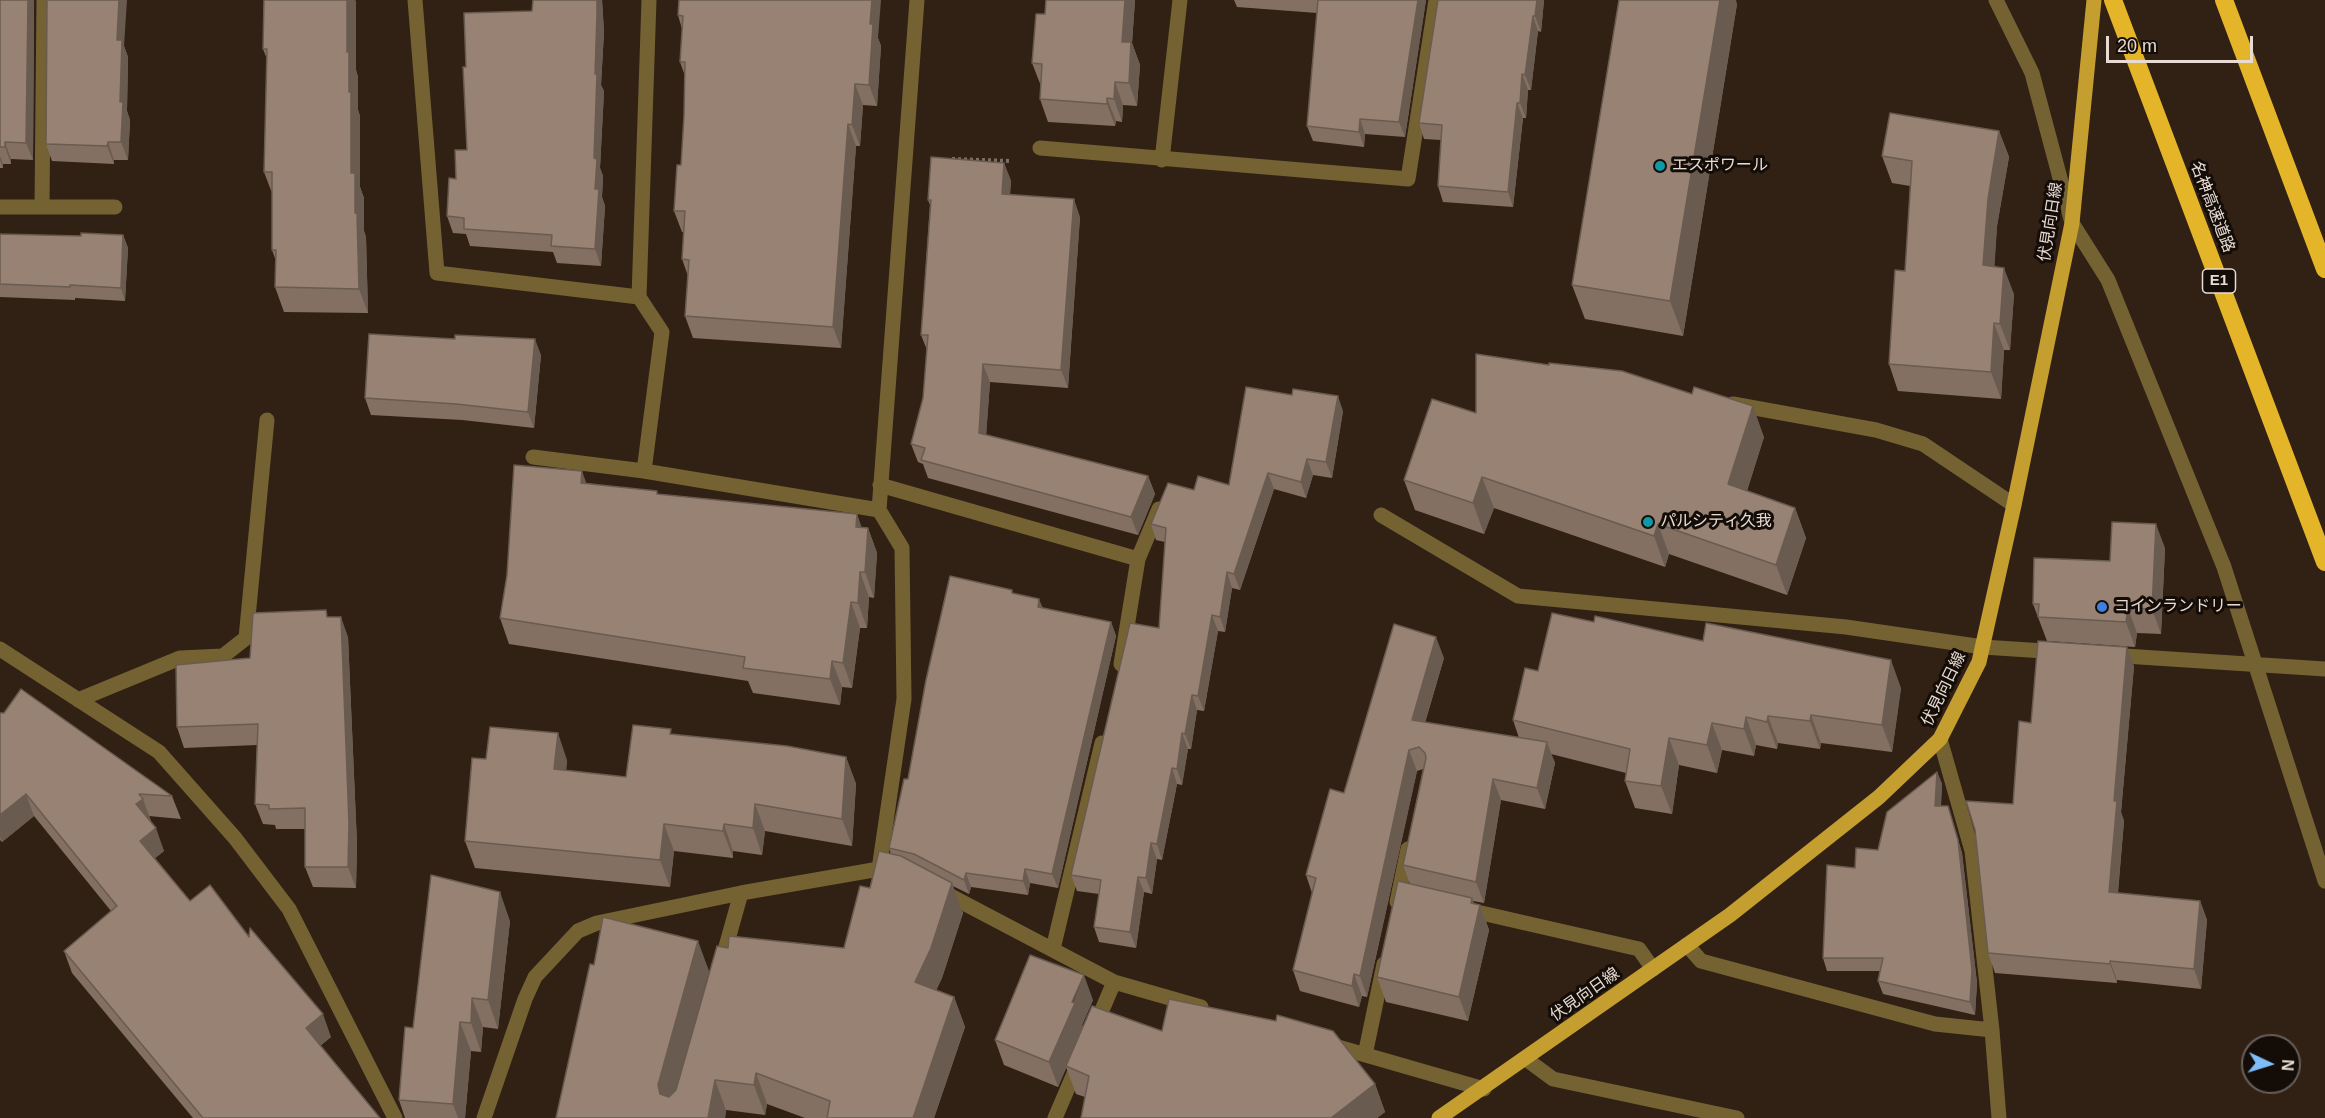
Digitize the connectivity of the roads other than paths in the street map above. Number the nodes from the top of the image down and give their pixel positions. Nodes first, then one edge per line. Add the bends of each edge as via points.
1 (44, 0) edge
2 (415, 0) edge
3 (649, 0) edge
4 (916, 0) edge
5 (1180, 0) edge
6 (1436, 0) edge
7 (1996, 0) edge
8 (2094, 0) edge
9 (2113, 0) edge
10 (2224, 0) edge
11 (1040, 148) road end
12 (1162, 160) junction
13 (0, 207) edge
14 (42, 207) junction
15 (116, 207) dead end
16 (2072, 223) junction
17 (2325, 269) edge
18 (639, 297) junction
19 (1714, 400) edge
20 (267, 420) dead end
21 (533, 457) dead end
22 (644, 471) junction
23 (880, 485) junction
24 (1166, 492) edge
25 (2014, 505) junction
26 (879, 510) junction
27 (1381, 515) dead end
28 (1138, 559) junction
29 (2325, 562) edge
30 (1983, 647) junction
31 (2074, 653) edge
32 (2, 654) edge
33 (2097, 655) edge
34 (2255, 664) junction
35 (2325, 669) edge
36 (1118, 679) edge
37 (78, 700) junction
38 (1107, 724) edge
39 (1940, 739) junction
40 (1411, 836) edge
41 (879, 869) junction
42 (906, 875) edge
43 (2325, 881) edge
44 (926, 883) edge
45 (741, 893) junction
46 (1445, 904) edge
47 (1394, 917) edge
48 (1687, 945) junction
49 (1053, 949) junction
50 (1387, 951) edge
51 (1653, 969) junction
52 (1114, 982) junction
53 (716, 983) edge
54 (1217, 1012) edge
55 (1992, 1030) junction
56 (1319, 1042) edge
57 (1365, 1055) junction
58 (1526, 1059) junction
59 (1484, 1089) junction
60 (395, 1118) edge
61 (484, 1118) edge
62 (1055, 1118) edge
63 (1439, 1118) edge
64 (1737, 1118) edge
65 (1999, 1118) edge

1 - 14 street
2 - 18 street via 437,273
3 - 18 street
4 - 23 street
5 - 12 street
6 - 12 street via 1408,179
7 - 16 street via 2032,73
8 - 16 main road, 伏見向日線
9 - 29 highway, 名神高速道路 / E1
10 - 17 highway
11 - 12 street
13 - 14 street
14 - 15 street
16 - 25 main road, 伏見向日線
16 - 34 street via 2108,280 2224,567
18 - 22 street via 662,333
19 - 25 street via 1876,430 1923,444
20 - 37 street via 246,638 223,656 180,658
21 - 22 street
22 - 26 street
23 - 26 street
23 - 28 street
24 - 28 street
25 - 30 main road, 伏見向日線
26 - 41 street via 902,548 903,699
27 - 30 street via 1518,596 1846,627
28 - 36 street
30 - 31 street
30 - 39 main road, 伏見向日線
32 - 37 street
33 - 34 street
34 - 35 street
34 - 43 street
37 - 60 street via 159,752 235,838 289,909
38 - 49 street
39 - 48 main road, 伏見向日線 via 1879,797
39 - 55 street via 1972,851
40 - 47 street via 1405,895
41 - 42 street
41 - 45 street
44 - 49 street
45 - 53 street
45 - 61 street via 597,923 578,932 535,977
46 - 51 street via 1638,949
48 - 51 main road, 伏見向日線
48 - 55 street via 1701,961 1935,1024
49 - 52 street
50 - 57 street
51 - 58 main road, 伏見向日線
52 - 54 street
52 - 62 street
55 - 65 street
56 - 57 street
57 - 59 street
58 - 59 main road, 伏見向日線
58 - 64 street via 1553,1079
59 - 63 main road, 伏見向日線

